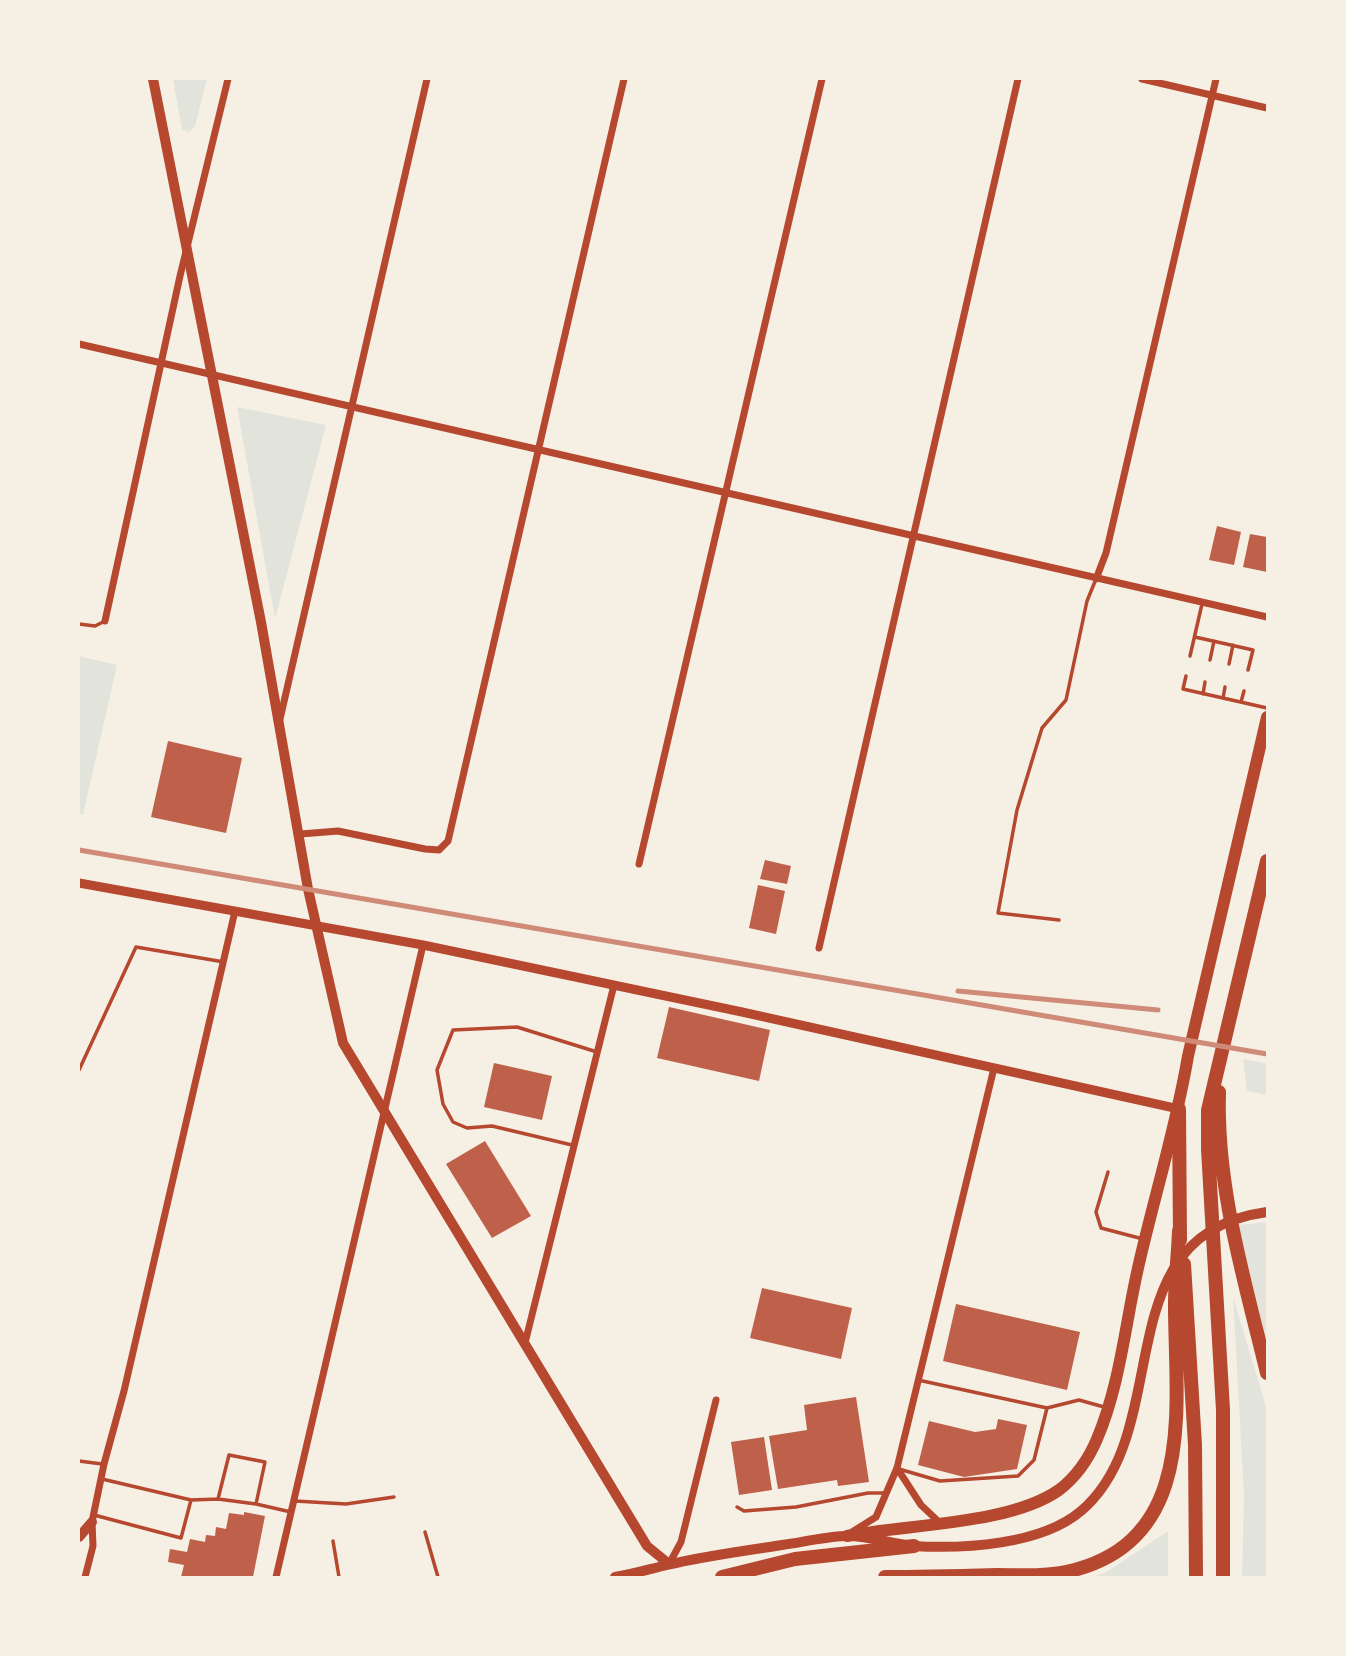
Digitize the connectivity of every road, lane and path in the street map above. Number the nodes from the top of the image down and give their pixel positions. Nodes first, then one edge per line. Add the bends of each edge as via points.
1 (153, 79) edge
2 (228, 79) edge
3 (427, 79) edge
4 (624, 79) edge
5 (822, 79) edge
6 (1018, 79) edge
7 (1142, 79) edge
8 (1216, 79) edge
9 (1212, 95) junction
10 (1267, 107) edge
11 (187, 254) junction
12 (79, 344) edge
13 (162, 363) junction
14 (211, 374) junction
15 (350, 407) junction
16 (539, 450) junction
17 (725, 493) junction
18 (915, 537) junction
19 (1096, 579) junction
20 (1202, 604) junction
21 (1267, 617) edge
22 (105, 621) joint
23 (79, 624) edge
24 (1195, 636) junction
25 (1214, 641) junction
26 (1233, 645) junction
27 (1190, 656) dead end
28 (1210, 660) dead end
29 (1229, 664) dead end
30 (1248, 670) dead end
31 (1186, 676) dead end
32 (1205, 682) dead end
33 (1225, 687) dead end
34 (1244, 691) dead end
35 (1203, 694) junction
36 (1223, 698) junction
37 (1241, 702) junction
38 (1267, 708) edge
39 (1267, 717) edge
40 (279, 721) junction
41 (301, 834) junction
42 (1267, 861) edge
43 (639, 864) dead end
44 (79, 883) edge
45 (235, 911) junction
46 (1059, 920) dead end
47 (318, 925) junction
48 (423, 945) junction
49 (819, 948) dead end
50 (223, 962) junction
51 (614, 985) junction
52 (597, 1052) junction
53 (994, 1068) junction
54 (79, 1070) edge
55 (1220, 1070) junction
56 (1179, 1109) junction
57 (384, 1111) junction
58 (574, 1145) junction
59 (1108, 1172) dead end
60 (1267, 1212) edge
61 (1179, 1231) junction
62 (1144, 1239) junction
63 (524, 1343) junction
64 (1267, 1373) edge
65 (918, 1380) junction
66 (716, 1400) dead end
67 (1107, 1407) junction
68 (1047, 1408) junction
69 (79, 1461) edge
70 (104, 1464) junction
71 (897, 1468) junction
72 (102, 1479) junction
73 (886, 1493) junction
74 (394, 1497) dead end
75 (218, 1499) junction
76 (191, 1500) junction
77 (293, 1501) junction
78 (257, 1504) junction
79 (737, 1507) dead end
80 (291, 1512) junction
81 (93, 1518) junction
82 (939, 1522) junction
83 (425, 1532) dead end
84 (847, 1536) junction
85 (79, 1537) edge
86 (333, 1541) dead end
87 (914, 1546) junction
88 (669, 1564) junction
89 (85, 1577) edge
90 (276, 1577) edge
91 (338, 1577) edge
92 (438, 1577) edge
93 (615, 1577) edge
94 (722, 1577) edge
95 (886, 1577) edge
96 (1196, 1577) edge
97 (1223, 1577) edge

1 - 11 main road
2 - 11 street
3 - 15 street
4 - 16 street
5 - 17 street
6 - 18 street
7 - 9 street
8 - 9 street
9 - 10 street
9 - 19 street via 1106,553
11 - 13 street
11 - 14 main road
12 - 13 street
13 - 14 street
13 - 22 street
14 - 15 street
14 - 40 main road
15 - 16 street
15 - 40 street
16 - 17 street
16 - 41 street via 445,846 439,850 338,831
17 - 18 street
17 - 43 street
18 - 19 street
18 - 49 street
19 - 20 street
19 - 46 lane via 1066,700 1042,728 1017,810 998,913
20 - 21 street
20 - 24 lane
22 - 23 lane via 95,626
24 - 25 lane
24 - 27 lane
25 - 26 lane
25 - 28 lane
26 - 29 lane
26 - 30 lane via 1252,650
31 - 35 lane via 1183,689
32 - 35 lane
33 - 36 lane
34 - 37 lane
35 - 36 lane
36 - 37 lane
37 - 38 lane
39 - 56 main road
40 - 41 main road
41 - 47 main road
42 - 55 highway
44 - 45 street
45 - 47 street
45 - 50 street
47 - 48 street
47 - 57 main road via 342,1044
48 - 51 street
48 - 57 street
50 - 54 lane via 136,947
50 - 70 street
51 - 52 street
51 - 53 street
52 - 58 street
52 - 58 lane via 517,1027 453,1030 437,1070 443,1104 453,1122
53 - 56 street
53 - 65 street
55 - 64 highway via 1218,1127 1224,1177
55 - 97 highway via 1208,1110 1208,1149 1221,1360
56 - 61 highway
56 - 62 main road
57 - 63 main road
57 - 77 street
58 - 63 street
59 - 62 lane via 1096,1212 1101,1228
60 - 87 main road via 1217,1227 1176,1263 1161,1292 1116,1463 1091,1502 1057,1526 1028,1537
61 - 95 highway via 1175,1304 1178,1421 1164,1488 1141,1528 1112,1553 1066,1572
61 - 96 highway via 1194,1410
62 - 67 main road
63 - 88 main road via 647,1546
65 - 68 lane
65 - 71 street
66 - 88 street via 681,1542
67 - 68 lane via 1079,1400
67 - 82 main road via 1090,1453 1058,1490 1014,1510
68 - 71 lane via 1034,1460 1018,1476 940,1480
69 - 70 lane
70 - 72 street
71 - 73 street
71 - 82 street via 920,1505
72 - 76 lane
72 - 81 street
73 - 79 lane via 796,1507 744,1511
73 - 84 street via 876,1517
74 - 77 lane via 346,1504
75 - 76 lane
75 - 78 lane
75 - 78 lane via 229,1455 265,1462
76 - 81 lane via 181,1538
77 - 80 street
78 - 80 lane
80 - 90 street
81 - 85 main road
81 - 89 street via 93,1546
82 - 84 main road
83 - 92 lane
84 - 87 main road
84 - 88 main road
86 - 91 lane
87 - 94 highway via 795,1559
88 - 93 main road

